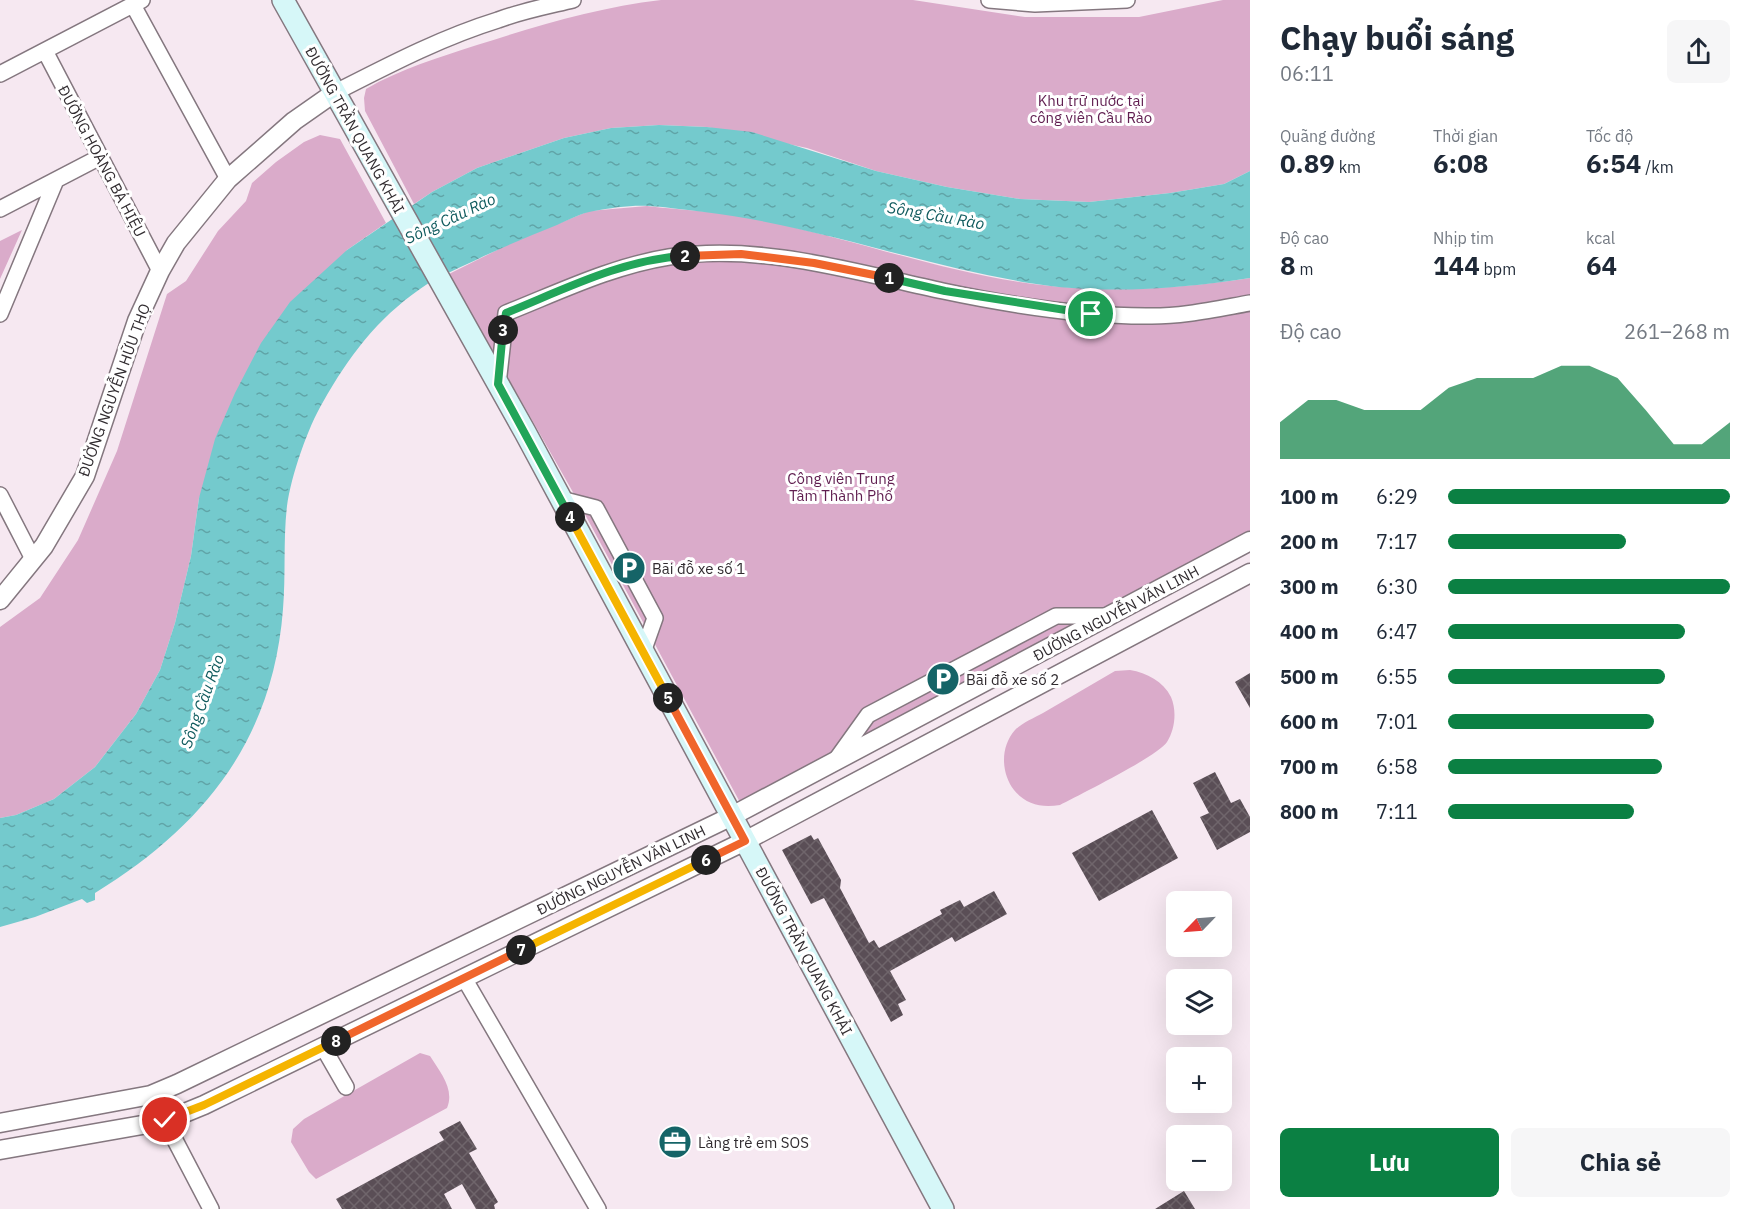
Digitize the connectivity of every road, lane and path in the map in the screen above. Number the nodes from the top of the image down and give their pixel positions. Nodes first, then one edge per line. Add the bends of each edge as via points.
1 (283, 0) edge
2 (573, 0) edge
3 (989, 0) edge
4 (1127, 0) edge
5 (137, 2) edge
6 (45, 51) junction
7 (0, 74) edge
8 (334, 93) junction
9 (100, 157) junction
10 (228, 179) junction
11 (56, 180) junction
12 (0, 209) edge
13 (160, 271) junction
14 (1250, 303) edge
15 (0, 314) edge
16 (498, 384) junction
17 (0, 495) edge
18 (1250, 541) edge
19 (33, 559) junction
20 (1250, 573) edge
21 (0, 600) edge
22 (1110, 616) junction
23 (834, 762) junction
24 (732, 816) junction
25 (745, 841) junction
26 (464, 978) junction
27 (323, 1047) junction
28 (346, 1086) dead end
29 (165, 1120) junction
30 (0, 1123) edge
31 (0, 1150) edge
32 (211, 1209) edge
33 (598, 1209) edge
34 (943, 1209) edge

1 - 8 main road, ĐƯỜNG TRẦN QUANG KHẢI
2 - 8 street, ĐƯỜNG NGUYỄN HỮU THỌ via 498,20 440,42
3 - 4 street via 1035,4
5 - 6 street
5 - 10 street
6 - 7 street
6 - 9 street, ĐƯỜNG HOÀNG BÁ HIỆU
8 - 10 street, ĐƯỜNG NGUYỄN HỮU THỌ via 294,121
8 - 16 main road, ĐƯỜNG TRẦN QUANG KHẢI
9 - 11 street
9 - 13 street, ĐƯỜNG HOÀNG BÁ HIỆU
10 - 13 street, ĐƯỜNG NGUYỄN HỮU THỌ via 176,243
11 - 12 street
11 - 15 street
13 - 19 street, ĐƯỜNG NGUYỄN HỮU THỌ via 137,321 85,476
14 - 16 street via 1148,317 1091,314 945,291 814,263 741,254 670,257 624,268 506,313
16 - 24 main road, ĐƯỜNG TRẦN QUANG KHẢI
17 - 19 street
18 - 22 street, ĐƯỜNG NGUYỄN VĂN LINH
19 - 21 street, ĐƯỜNG NGUYỄN HỮU THỌ
20 - 25 street, ĐƯỜNG NGUYỄN VĂN LINH
22 - 23 street, ĐƯỜNG NGUYỄN VĂN LINH
22 - 23 street via 1056,616 868,715
23 - 24 street, ĐƯỜNG NGUYỄN VĂN LINH
24 - 25 main road, ĐƯỜNG TRẦN QUANG KHẢI
24 - 30 street, ĐƯỜNG NGUYỄN VĂN LINH via 151,1095
25 - 26 street, ĐƯỜNG NGUYỄN VĂN LINH
25 - 34 main road, ĐƯỜNG TRẦN QUANG KHẢI
26 - 27 street, ĐƯỜNG NGUYỄN VĂN LINH
26 - 33 street
27 - 28 street
27 - 29 street, ĐƯỜNG NGUYỄN VĂN LINH
29 - 31 street, ĐƯỜNG NGUYỄN VĂN LINH
29 - 32 street

